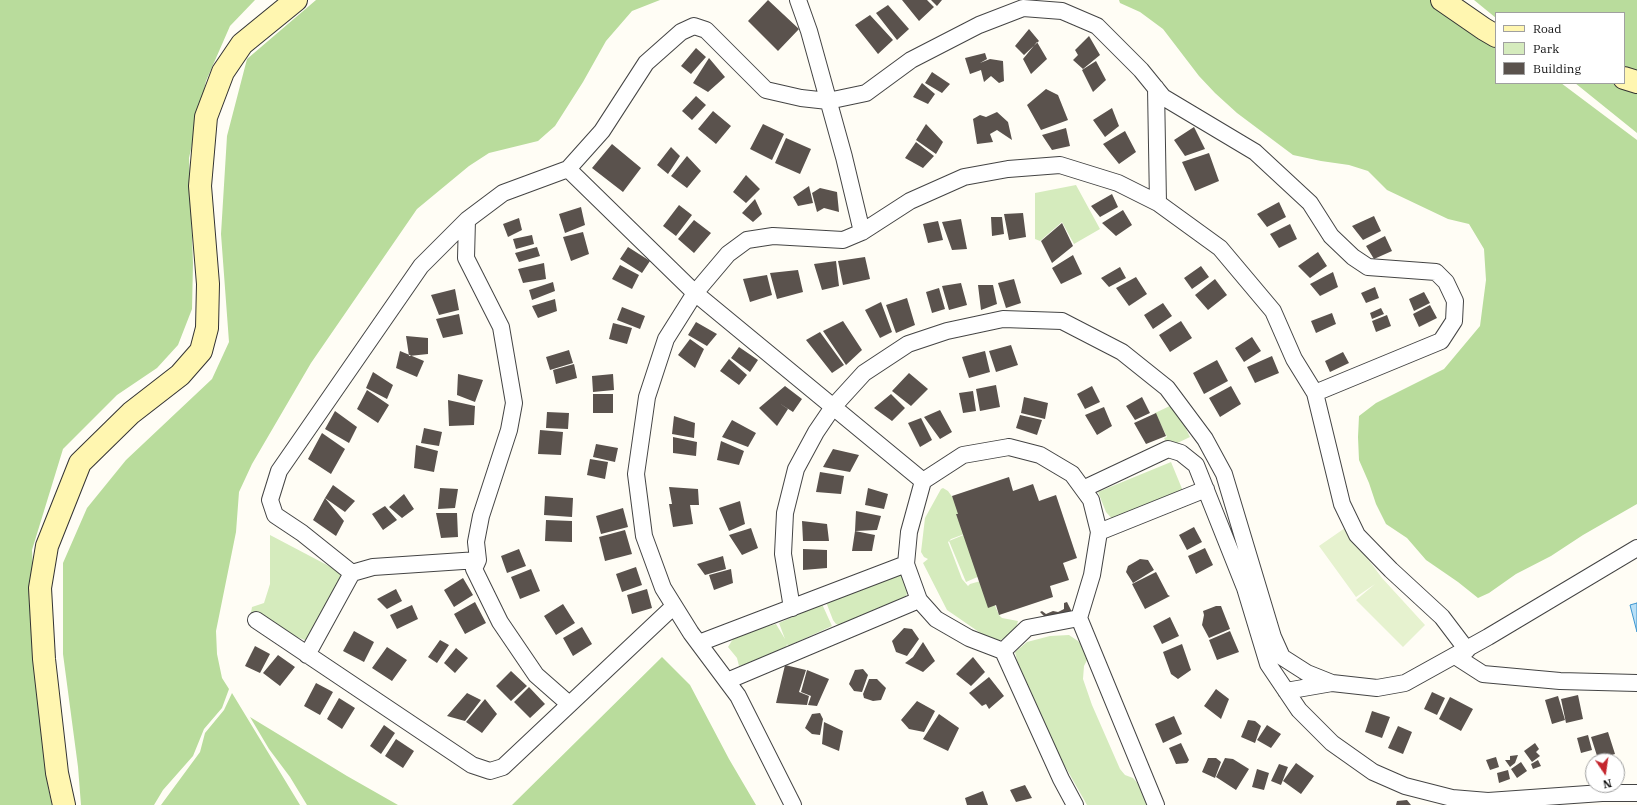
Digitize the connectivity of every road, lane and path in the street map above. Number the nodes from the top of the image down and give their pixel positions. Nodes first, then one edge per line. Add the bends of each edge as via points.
1 (296, 0) edge
2 (798, 0) edge
3 (1442, 0) edge
4 (1495, 35) edge
5 (1625, 78) edge
6 (1637, 82) edge
7 (1156, 88) junction
8 (828, 101) junction
9 (568, 169) junction
10 (1158, 203) junction
11 (467, 220) junction
12 (862, 232) junction
13 (695, 293) junction
14 (1314, 393) junction
15 (833, 407) junction
16 (923, 481) junction
17 (1083, 489) junction
18 (1206, 489) junction
19 (1099, 532) junction
20 (1637, 548) edge
21 (478, 560) junction
22 (906, 564) junction
23 (352, 573) junction
24 (919, 600) junction
25 (674, 606) junction
26 (792, 608) junction
27 (1078, 618) junction
28 (256, 620) dead end
29 (699, 644) junction
30 (1003, 651) junction
31 (1461, 653) junction
32 (307, 655) junction
33 (727, 681) junction
34 (1332, 683) junction
35 (1637, 683) edge
36 (1286, 691) junction
37 (569, 704) junction
38 (1637, 794) edge
39 (64, 805) edge
40 (793, 805) edge
41 (1076, 805) edge
42 (1156, 805) edge

1 - 39 street via 242,44 224,72 206,117 200,186 208,291 207,328 202,351 180,375 131,413 80,463 47,546 40,588 44,660 57,774
2 - 8 street
3 - 4 street
5 - 6 street
7 - 8 street via 1097,26 1062,11 1023,8 979,25 911,60 866,93
7 - 10 street
7 - 14 street via 1163,97 1255,152 1310,203 1331,236 1353,257 1368,267 1436,272 1446,282 1455,301 1454,321 1440,341
8 - 9 street via 766,90 706,30 694,26 681,32 646,63 602,131
8 - 12 street
9 - 11 street via 503,193
9 - 13 street
10 - 12 street via 1118,183 1060,165 1008,169 964,177 910,201
10 - 14 street via 1220,248 1268,306
11 - 21 street via 466,258 501,327 514,403 509,430 481,516 476,542
11 - 23 street via 420,266 278,471 270,500 275,514
12 - 13 street via 843,240 773,236 747,240 728,254
13 - 15 street
13 - 25 street via 666,339 648,397 636,474 644,536 662,588
14 - 31 street via 1342,504 1357,535 1442,617
15 - 16 street
15 - 26 street via 796,469 785,513 783,554
15 - 34 street via 864,373 908,344 947,330 1003,318 1062,321 1122,352 1167,388 1205,439 1224,474 1273,637 1282,657
16 - 17 street via 963,455 1009,447 1040,455 1072,474
16 - 22 street via 910,532
17 - 18 street via 1168,449 1181,452 1196,465
17 - 19 street via 1091,500
18 - 19 street
18 - 36 street via 1245,588 1268,664
19 - 27 street via 1092,575
20 - 31 street
21 - 23 street via 373,567
21 - 37 street via 474,570 500,622 536,675
22 - 24 street
22 - 26 street
23 - 32 street
24 - 30 street via 936,619 969,638
24 - 33 street
25 - 29 street
25 - 37 street
26 - 29 street
27 - 30 street via 1027,628
27 - 42 street
28 - 32 street
29 - 33 street
30 - 41 street via 1061,779
31 - 34 street via 1405,683 1377,688
31 - 35 street via 1483,674 1560,681
32 - 37 street via 472,765 490,771 503,767
33 - 40 street via 738,696
34 - 36 street
36 - 38 street via 1299,710 1332,743 1373,772 1404,786 1452,798 1488,801 1602,793

